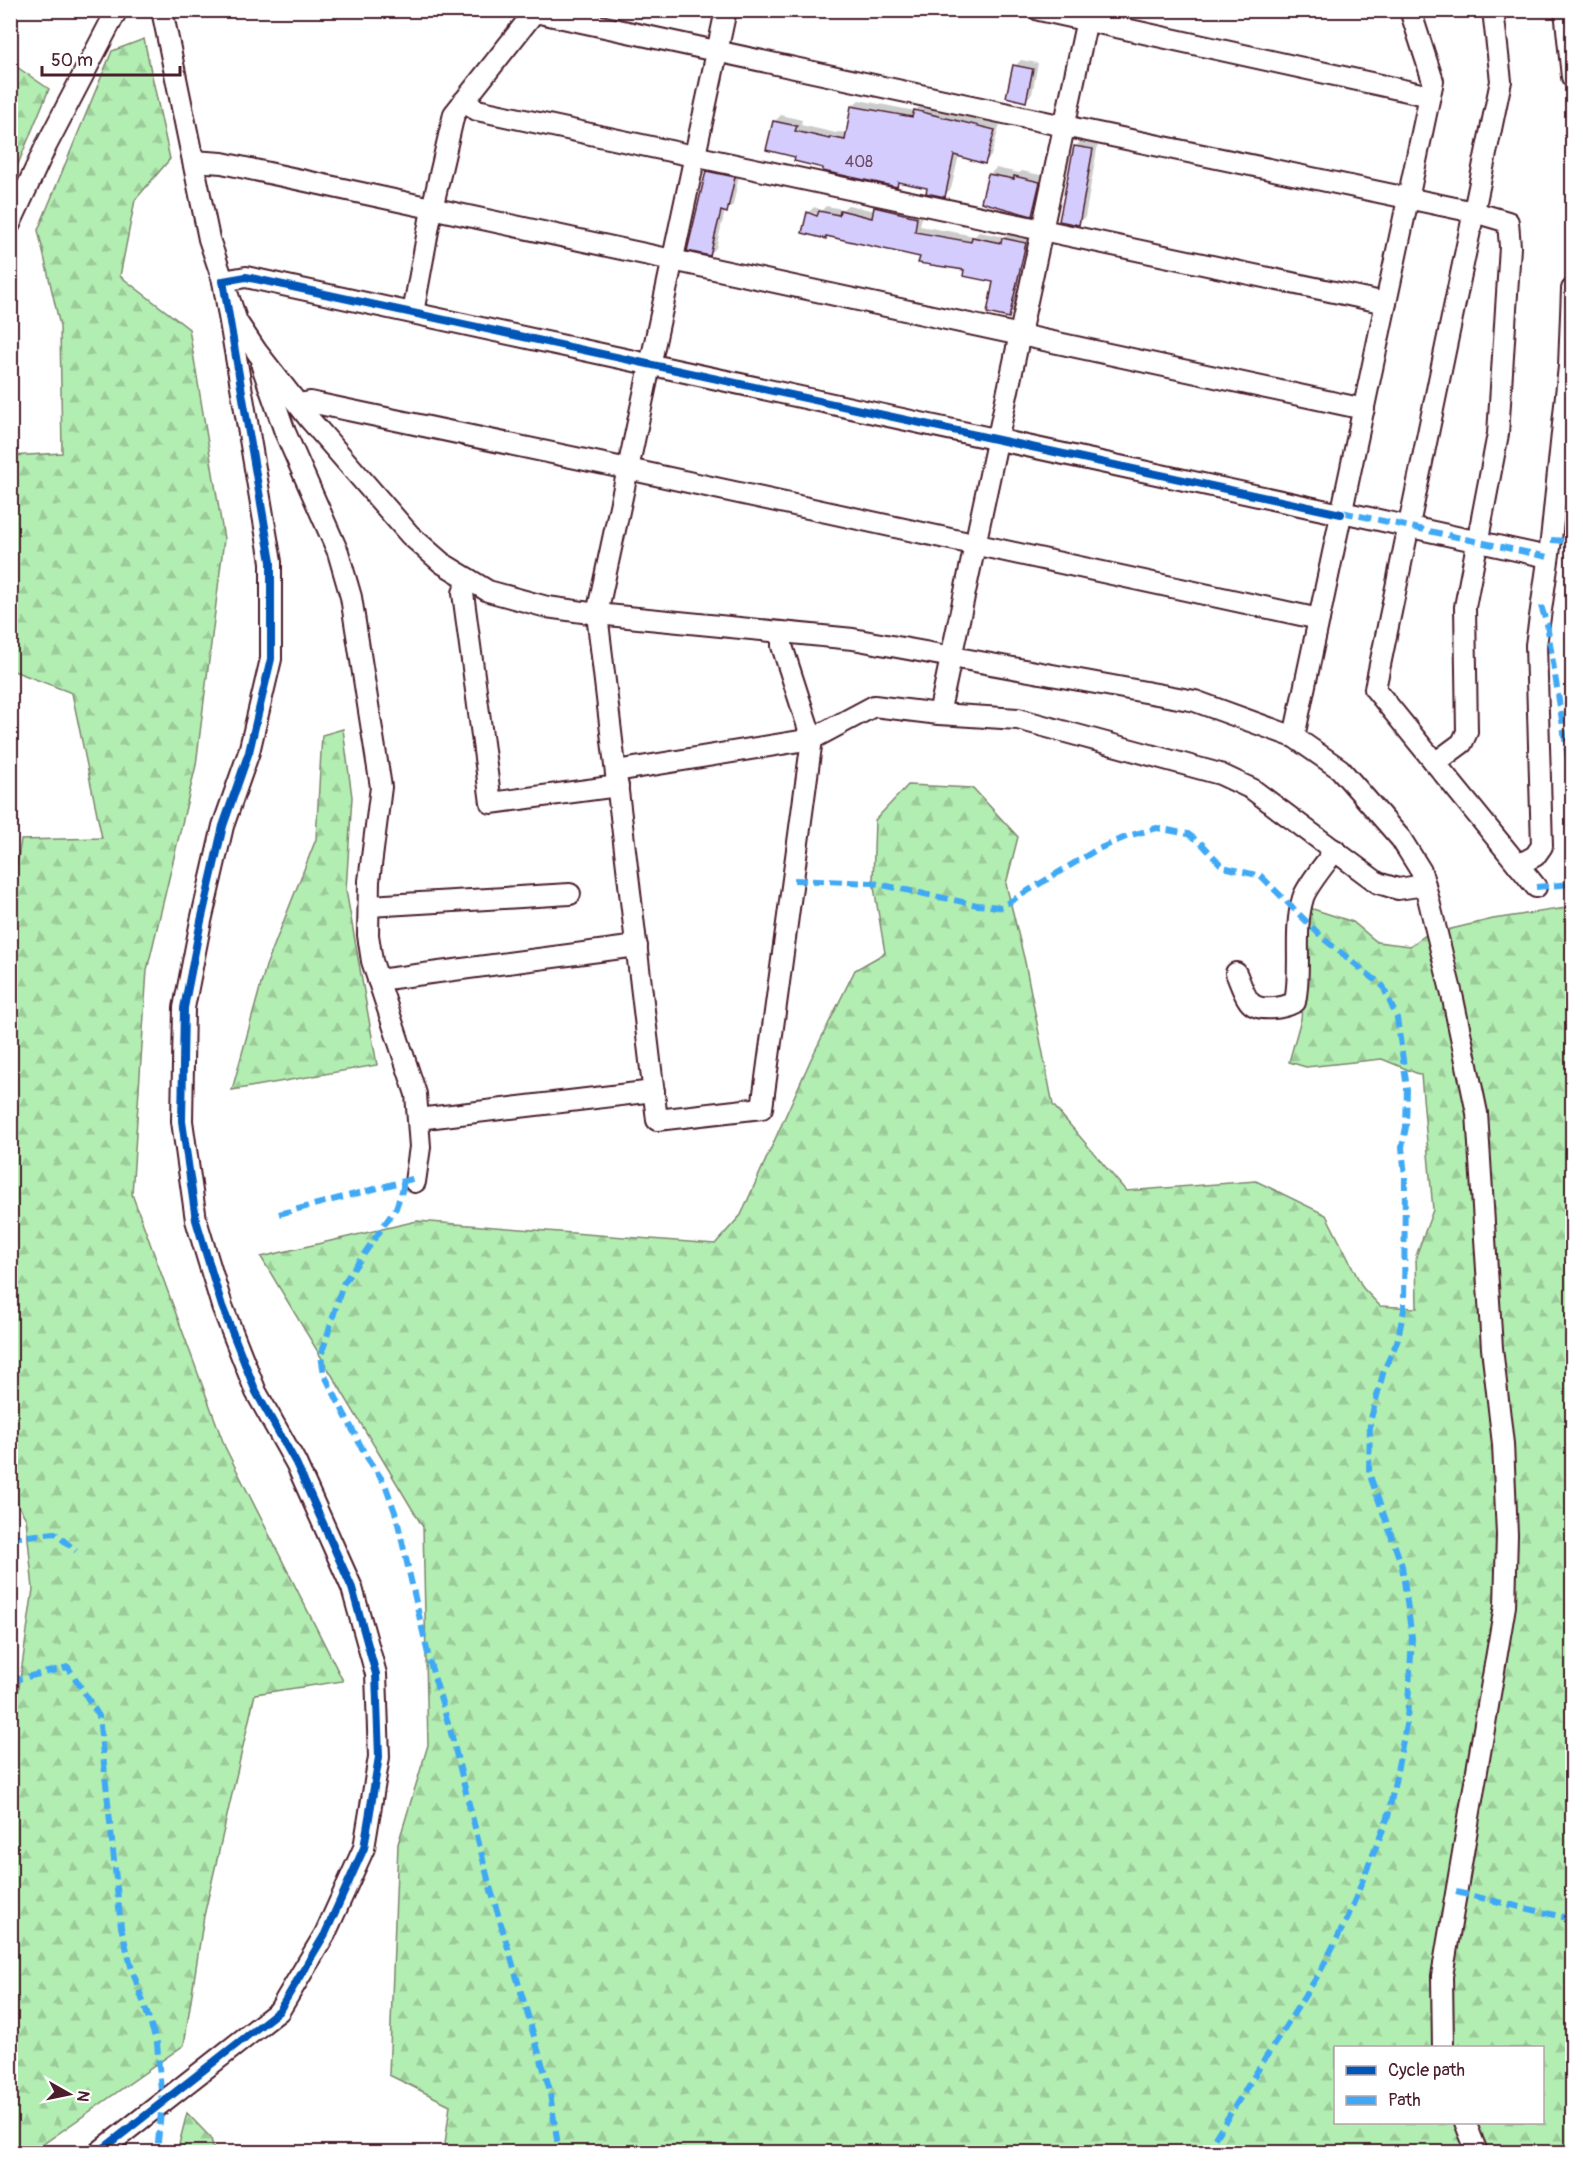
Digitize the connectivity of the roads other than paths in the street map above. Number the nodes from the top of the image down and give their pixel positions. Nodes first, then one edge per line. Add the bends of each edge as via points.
1 (117, 10) edge
2 (162, 10) edge
3 (726, 10) edge
4 (1039, 10) edge
5 (1410, 10) edge
6 (1493, 10) edge
7 (1565, 10) edge
8 (536, 11) edge
9 (1088, 16) edge
10 (717, 51) junction
11 (1572, 77) edge
12 (1430, 96) junction
13 (463, 102) junction
14 (1064, 126) junction
15 (695, 156) junction
16 (193, 161) junction
17 (1408, 198) junction
18 (432, 209) junction
19 (1474, 212) junction
20 (10, 224) edge
21 (1042, 230) junction
22 (672, 261) junction
23 (223, 281) junction
24 (1572, 289) edge
25 (1386, 303) junction
26 (414, 313) junction
27 (1020, 335) junction
28 (257, 352) junction
29 (651, 364) junction
30 (298, 404) junction
31 (1364, 409) junction
32 (998, 439) junction
33 (628, 469) junction
34 (1341, 513) junction
35 (1409, 526) junction
36 (1478, 542) junction
37 (975, 544) junction
38 (1548, 557) junction
39 (468, 579) junction
40 (597, 614) junction
41 (1319, 619) junction
42 (782, 632) junction
43 (951, 657) junction
44 (939, 714) junction
45 (1294, 737) junction
46 (812, 739) junction
47 (1435, 763) junction
48 (617, 779) junction
49 (1335, 850) junction
50 (1518, 865) junction
51 (1425, 885) junction
52 (1536, 886) dead end
53 (570, 894) dead end
54 (369, 906) junction
55 (637, 946) junction
56 (1236, 973) dead end
57 (378, 980) junction
58 (654, 1091) junction
59 (418, 1119) junction
60 (415, 1182) dead end
61 (1443, 2046) edge
62 (1466, 2124) edge
63 (99, 2152) edge
64 (1477, 2152) edge

1 - 20 street
2 - 16 street
3 - 10 street
4 - 9 street
5 - 12 street via 1433,81
6 - 19 street via 1501,81
7 - 11 street
8 - 10 street
8 - 13 street
9 - 12 street
9 - 14 street
10 - 14 street
10 - 15 street
12 - 17 street
13 - 15 street via 477,110
13 - 18 street via 454,114
14 - 17 street
14 - 21 street
15 - 21 street
15 - 22 street
16 - 18 street via 222,163
16 - 23 street via 209,239
17 - 19 street
17 - 25 street
18 - 22 street
18 - 26 street
19 - 35 street
19 - 36 street via 1508,222 1510,247 1498,435
21 - 25 street
21 - 27 street
22 - 27 street
22 - 29 street
23 - 26 street via 246,277
23 - 28 street via 237,322
23 - 63 street via 271,562 271,659 249,752 223,826 186,997 182,1121 196,1221 222,1306 256,1392 296,1463 352,1588 376,1674 379,1757 364,1848 325,1934 279,2011
24 - 38 street via 1569,366
25 - 31 street
26 - 29 street
27 - 31 street
27 - 32 street
28 - 30 street
28 - 54 street via 285,432 338,552 351,597 381,787
29 - 32 street
29 - 33 street
30 - 33 street via 310,402
30 - 39 street via 410,534 442,563
31 - 34 street
32 - 34 street
32 - 37 street
33 - 37 street
33 - 40 street
34 - 35 street
34 - 41 street
35 - 36 street
35 - 47 street via 1375,689
36 - 38 street
36 - 47 street via 1465,606 1467,732 1462,743
37 - 41 street
37 - 43 street
38 - 50 street via 1536,645 1542,846 1535,856
39 - 40 street via 488,591 547,607
39 - 48 street via 463,592 491,803
40 - 42 street
40 - 48 street
41 - 45 street
42 - 43 street via 853,639
42 - 46 street via 782,646
43 - 44 street
43 - 45 street via 1195,701
44 - 46 street via 874,705
44 - 49 street via 1018,719 1221,774 1252,789
45 - 51 street via 1340,769 1401,839
46 - 48 street
46 - 58 street via 762,1108 657,1120
47 - 50 street
48 - 55 street
49 - 51 street via 1378,883 1398,889
49 - 56 street via 1304,896 1295,1002 1271,1008 1255,1005
50 - 52 street
51 - 61 street via 1477,1113 1507,1535 1505,1606 1442,1976
53 - 54 street
54 - 57 street via 368,934
55 - 57 street
55 - 58 street
57 - 59 street via 416,1094
58 - 59 street
59 - 60 street via 420,1147
62 - 64 street

